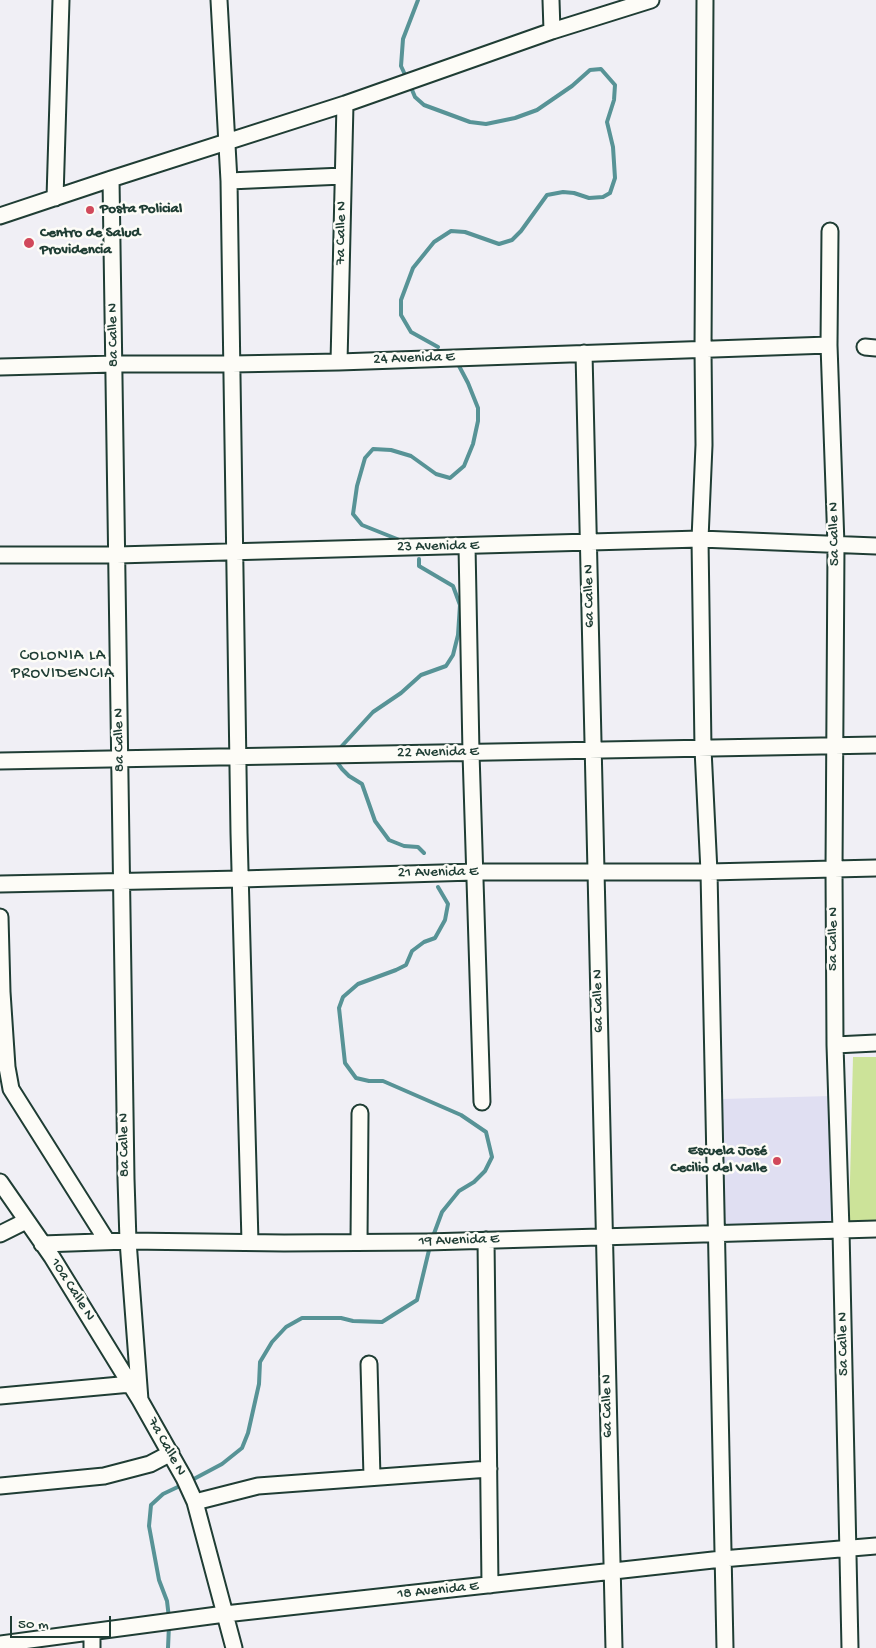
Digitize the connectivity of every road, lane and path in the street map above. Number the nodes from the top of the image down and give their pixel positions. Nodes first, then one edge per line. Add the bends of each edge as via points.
1 (61, 0) edge
2 (220, 0) edge
3 (551, 0) edge
4 (651, 0) edge
5 (705, 0) edge
6 (552, 31) junction
7 (345, 104) junction
8 (227, 142) junction
9 (343, 176) junction
10 (111, 179) junction
11 (229, 181) junction
12 (55, 198) junction
13 (0, 216) edge
14 (830, 231) dead end
15 (829, 345) junction
16 (703, 350) junction
17 (584, 353) junction
18 (339, 362) junction
19 (114, 364) junction
20 (232, 364) junction
21 (0, 367) edge
22 (700, 539) junction
23 (588, 543) junction
24 (836, 545) junction
25 (467, 546) junction
26 (876, 546) edge
27 (234, 552) junction
28 (0, 555) edge
29 (117, 555) junction
30 (876, 746) edge
31 (836, 747) junction
32 (703, 749) junction
33 (593, 751) junction
34 (471, 753) junction
35 (238, 757) junction
36 (120, 759) junction
37 (0, 761) edge
38 (876, 868) edge
39 (834, 870) junction
40 (474, 872) junction
41 (708, 872) junction
42 (596, 873) junction
43 (241, 879) junction
44 (122, 882) junction
45 (0, 884) edge
46 (0, 917) edge
47 (876, 1042) edge
48 (835, 1045) junction
49 (482, 1102) dead end
50 (360, 1113) dead end
51 (0, 1182) edge
52 (26, 1221) junction
53 (876, 1229) edge
54 (841, 1230) junction
55 (0, 1234) edge
56 (715, 1235) junction
57 (604, 1237) junction
58 (486, 1240) junction
59 (128, 1241) junction
60 (107, 1242) junction
61 (250, 1242) junction
62 (359, 1242) junction
63 (42, 1244) junction
64 (369, 1364) dead end
65 (130, 1384) junction
66 (0, 1396) edge
67 (140, 1400) junction
68 (170, 1453) junction
69 (489, 1469) junction
70 (372, 1477) junction
71 (0, 1486) edge
72 (190, 1490) junction
73 (876, 1546) edge
74 (848, 1549) junction
75 (722, 1559) junction
76 (612, 1572) junction
77 (490, 1585) junction
78 (225, 1614) junction
79 (92, 1632) junction
80 (0, 1644) edge
81 (92, 1648) edge
82 (234, 1648) edge
83 (614, 1648) edge
84 (724, 1648) edge
85 (850, 1648) edge

1 - 12 street
2 - 8 street
3 - 6 street
4 - 6 street
5 - 16 street
6 - 7 street
7 - 8 street
7 - 9 street, 7a Calle N
8 - 10 street
8 - 11 street
9 - 11 street
9 - 18 street, 7a Calle N
10 - 12 street
10 - 19 street, 8a Calle N
11 - 20 street
12 - 13 street
14 - 15 street, 5a Calle N
15 - 16 street, 24 Avenida E
15 - 24 street, 5a Calle N
16 - 17 street, 24 Avenida E
16 - 22 street via 704,445
17 - 18 street, 24 Avenida E
17 - 23 street, 6a Calle N
18 - 20 street, 24 Avenida E
19 - 20 street, 24 Avenida E
19 - 21 street, 24 Avenida E
19 - 29 street, 8a Calle N
20 - 27 street
22 - 23 street, 23 Avenida E
22 - 24 street, 23 Avenida E
22 - 32 street
23 - 25 street, 23 Avenida E
23 - 33 street, 6a Calle N
24 - 26 street, 23 Avenida E
24 - 31 street, 5a Calle N
25 - 27 street, 23 Avenida E
25 - 34 street
27 - 29 street, 23 Avenida E
27 - 35 street
28 - 29 street, 23 Avenida E
29 - 36 street, 8a Calle N
30 - 31 street, 22 Avenida E
31 - 32 street, 22 Avenida E
31 - 39 street, 5a Calle N
32 - 33 street, 22 Avenida E
32 - 41 street
33 - 34 street, 22 Avenida E
33 - 42 street, 6a Calle N
34 - 35 street, 22 Avenida E
34 - 40 street
35 - 36 street, 22 Avenida E
35 - 43 street
36 - 37 street, 22 Avenida E
36 - 44 street, 8a Calle N
38 - 39 street, 21 Avenida E
39 - 41 street, 21 Avenida E
39 - 48 street, 5a Calle N
40 - 42 street, 21 Avenida E
40 - 43 street, 21 Avenida E
40 - 49 street
41 - 42 street, 21 Avenida E
41 - 56 street
42 - 57 street, 6a Calle N
43 - 44 street, 21 Avenida E
43 - 61 street
44 - 45 street, 21 Avenida E
44 - 59 street, 8a Calle N
46 - 60 street via 2,992 11,1089
47 - 48 street
48 - 54 street, 5a Calle N
50 - 62 street
51 - 52 street, 10a Calle N
52 - 55 street
52 - 63 street, 10a Calle N
53 - 54 street, 19 Avenida E
54 - 56 street, 19 Avenida E
54 - 74 street, 5a Calle N
56 - 57 street, 19 Avenida E
56 - 75 street
57 - 58 street, 19 Avenida E
57 - 76 street, 6a Calle N
58 - 62 street, 19 Avenida E
58 - 69 street
59 - 60 street, 19 Avenida E
59 - 61 street, 19 Avenida E
59 - 67 street, 7a Calle N
60 - 63 street, 19 Avenida E
61 - 62 street, 19 Avenida E
63 - 65 street, 10a Calle N
64 - 70 street
65 - 66 street
65 - 67 street, 10a Calle N
67 - 68 street, 7a Calle N
68 - 71 street via 150,1464 104,1476
68 - 72 street, 7a Calle N
69 - 70 street
69 - 77 street
70 - 72 street
72 - 78 street, 7a Calle N
73 - 74 street, 18 Avenida E
74 - 75 street, 18 Avenida E
74 - 85 street, 5a Calle N
75 - 76 street, 18 Avenida E
75 - 84 street
76 - 77 street, 18 Avenida E
76 - 83 street, 6a Calle N
77 - 78 street, 18 Avenida E
78 - 79 street, 18 Avenida E
78 - 82 street, 7a Calle N
79 - 80 street, 18 Avenida E
79 - 81 street

